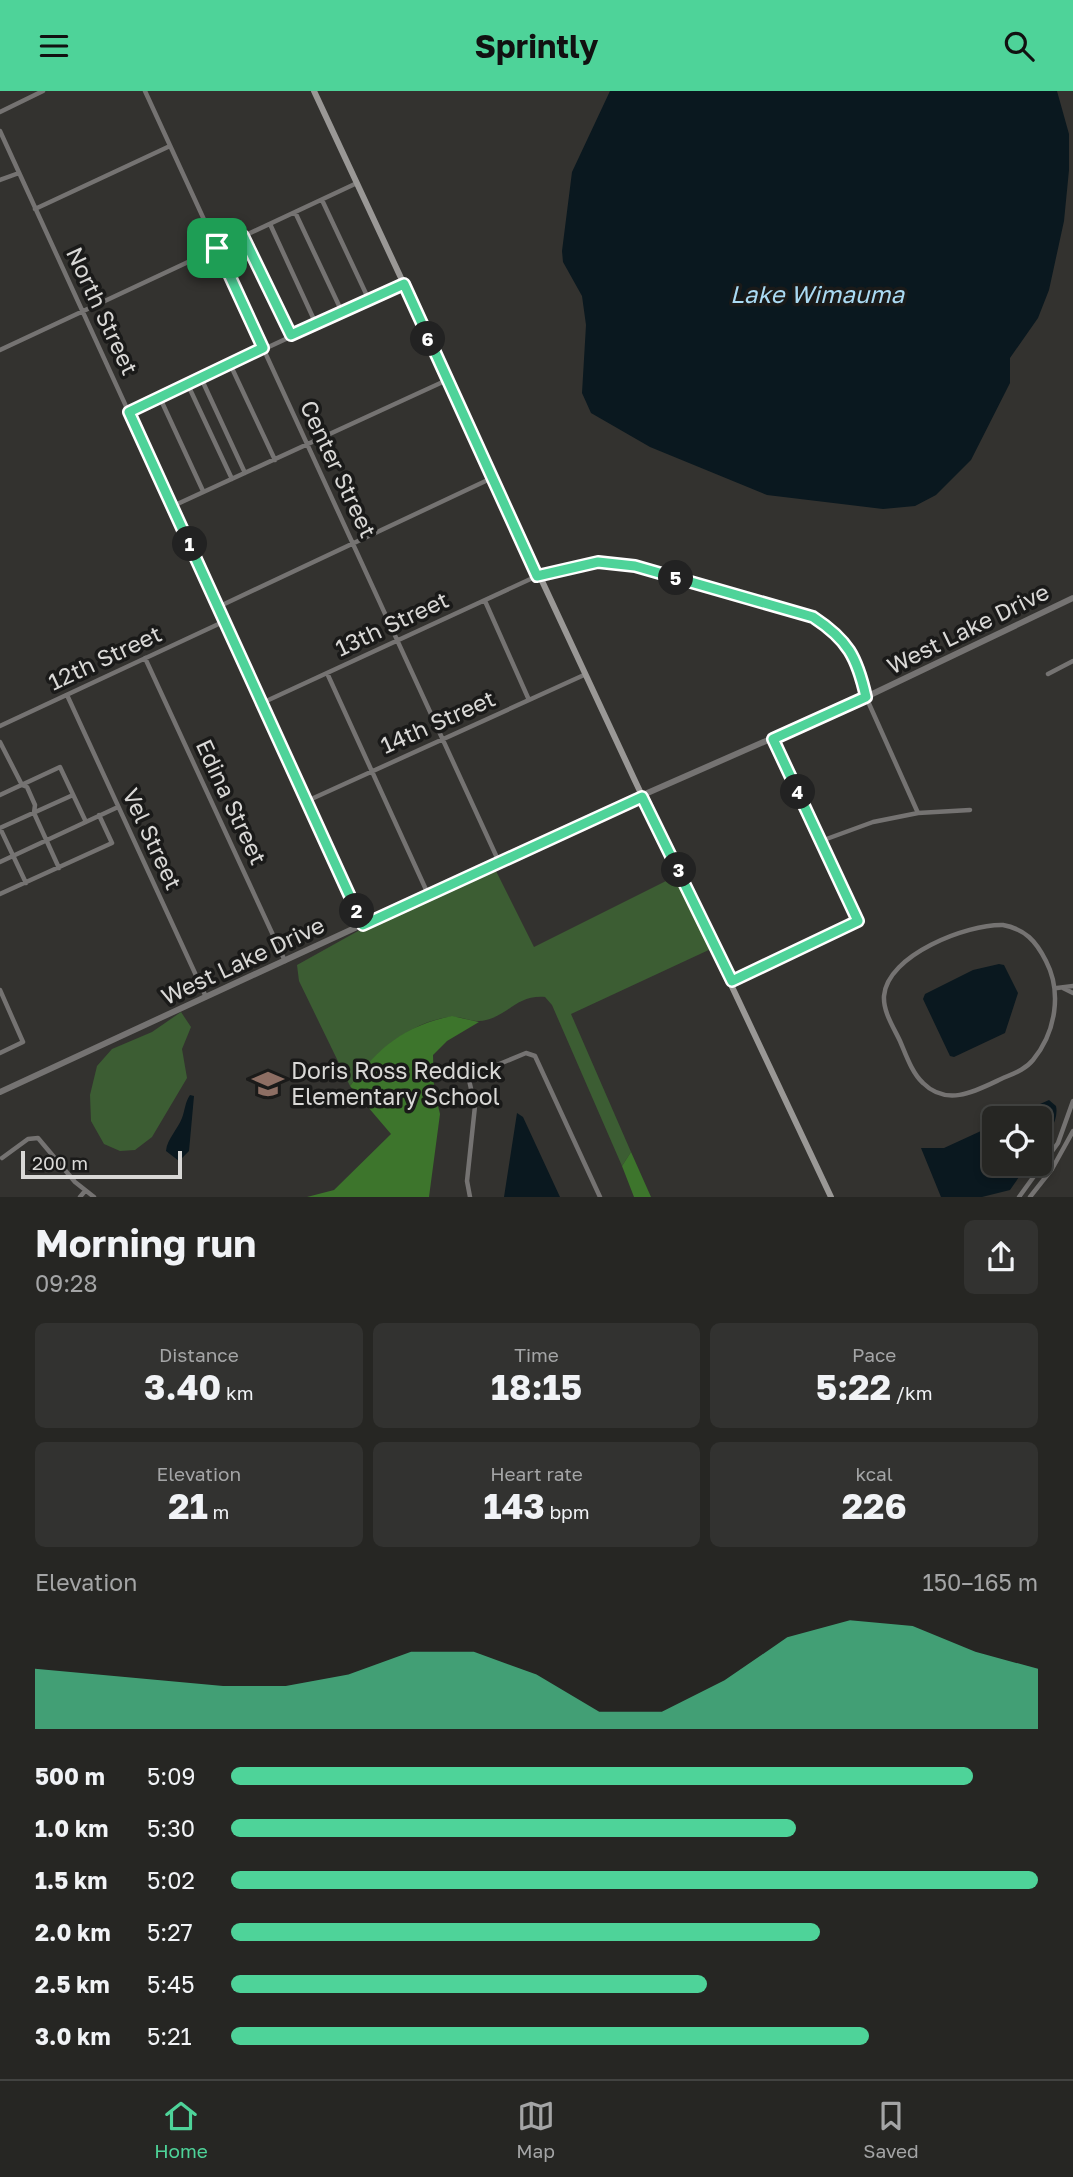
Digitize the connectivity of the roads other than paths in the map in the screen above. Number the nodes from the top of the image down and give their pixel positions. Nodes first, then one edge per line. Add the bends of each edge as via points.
1 (43, 91) edge
2 (145, 91) edge
3 (314, 91) edge
4 (0, 112) edge
5 (0, 131) edge
6 (170, 146) junction
7 (19, 173) junction
8 (0, 180) edge
9 (357, 183) junction
10 (322, 200) junction
11 (35, 209) junction
12 (295, 212) junction
13 (270, 224) junction
14 (243, 236) junction
15 (217, 248) junction
16 (404, 284) junction
17 (369, 300) junction
18 (82, 311) junction
19 (342, 312) junction
20 (316, 324) junction
21 (291, 335) junction
22 (263, 348) junction
23 (1, 349) edge
24 (230, 364) junction
25 (201, 378) junction
26 (447, 380) junction
27 (188, 384) junction
28 (160, 397) junction
29 (129, 412) junction
30 (308, 445) junction
31 (275, 460) junction
32 (245, 473) junction
33 (492, 478) junction
34 (232, 479) junction
35 (203, 491) junction
36 (173, 506) junction
37 (353, 542) junction
38 (537, 576) junction
39 (1073, 598) edge
40 (485, 601) junction
41 (218, 607) junction
42 (225, 621) junction
43 (398, 642) junction
44 (145, 658) junction
45 (1073, 661) edge
46 (327, 673) junction
47 (1048, 674) dead end
48 (584, 675) junction
49 (67, 695) junction
50 (866, 697) junction
51 (529, 700) junction
52 (262, 703) junction
53 (0, 726) edge
54 (442, 739) junction
55 (773, 739) junction
56 (0, 742) edge
57 (373, 771) junction
58 (22, 785) junction
59 (0, 795) edge
60 (73, 795) junction
61 (642, 797) junction
62 (307, 801) junction
63 (118, 807) junction
64 (970, 810) dead end
65 (34, 813) junction
66 (918, 813) junction
67 (99, 815) junction
68 (86, 822) junction
69 (0, 828) edge
70 (46, 841) junction
71 (821, 841) junction
72 (13, 856) junction
73 (0, 862) edge
74 (499, 862) junction
75 (59, 868) junction
76 (26, 883) junction
77 (0, 894) edge
78 (429, 894) junction
79 (363, 925) junction
80 (285, 961) junction
81 (879, 980) dead end
82 (732, 981) junction
83 (887, 982) junction
84 (1073, 986) edge
85 (1057, 988) junction
86 (1063, 988) junction
87 (0, 990) edge
88 (1073, 993) edge
89 (206, 997) junction
90 (0, 1053) edge
91 (0, 1092) edge
92 (939, 1093) junction
93 (1073, 1101) edge
94 (936, 1102) dead end
95 (1073, 1131) edge
96 (2, 1158) edge
97 (85, 1191) junction
98 (80, 1197) edge
99 (94, 1197) edge
100 (470, 1197) edge
101 (600, 1197) edge
102 (831, 1197) edge
103 (1020, 1197) edge
104 (1030, 1197) edge

1 - 4 street
2 - 6 street, Center Street
3 - 9 main road
5 - 7 street, North Street
6 - 11 street
6 - 15 street, Center Street
7 - 8 street
7 - 11 street, North Street
9 - 10 street
9 - 16 main road
10 - 12 street
10 - 17 street
11 - 18 street, North Street
12 - 13 street
12 - 19 street
13 - 14 street
13 - 20 street
14 - 15 street
14 - 21 street
15 - 18 street
15 - 22 street, Center Street
16 - 17 street
16 - 26 main road
17 - 19 street
18 - 23 street
18 - 29 street, North Street
19 - 20 street
20 - 21 street
21 - 22 street
22 - 24 street
22 - 30 street, Center Street
24 - 25 street
24 - 31 street
25 - 27 street
25 - 32 street
26 - 30 street
26 - 33 main road
27 - 28 street
27 - 34 street
28 - 29 street
28 - 35 street
29 - 36 street, North Street
30 - 31 street
30 - 37 street, Center Street
31 - 32 street
32 - 34 street
33 - 37 street
33 - 38 main road
34 - 35 street
35 - 36 street
36 - 41 street, North Street
37 - 41 street
37 - 43 street, Center Street
38 - 40 street, 13th Street
38 - 48 main road
38 - 50 street, 13th Street via 598,562 635,566 813,617 837,633 848,648
39 - 50 street, West Lake Drive
40 - 43 street, 13th Street
40 - 51 street
41 - 42 street, North Street
42 - 44 street, 12th Street
42 - 52 street, North Street
43 - 46 street, 13th Street
43 - 54 street, Center Street
44 - 49 street, 12th Street
44 - 80 street, Edina Street
45 - 47 street
46 - 52 street, 13th Street
46 - 57 street
48 - 51 street, 14th Street
48 - 61 main road
49 - 53 street, 12th Street
49 - 63 street, Vel Street
50 - 55 street, West Lake Drive
50 - 66 street, 13th Street
51 - 54 street, 14th Street
52 - 62 street, North Street
54 - 57 street, 14th Street
54 - 74 street, Center Street
55 - 61 street, West Lake Drive
55 - 71 street
56 - 58 street
57 - 62 street, 14th Street
57 - 78 street
58 - 59 street
58 - 60 street via 60,767
58 - 65 street via 31,796
60 - 65 street
60 - 68 street
61 - 74 street, West Lake Drive
61 - 82 main road
62 - 79 street, North Street
63 - 67 street
63 - 89 street, Vel Street
64 - 66 street
65 - 69 street
65 - 70 street
66 - 71 street via 873,822
67 - 68 street
67 - 75 street via 112,843
68 - 70 street
69 - 72 street
70 - 72 street
70 - 75 street
71 - 82 street via 858,921
72 - 73 street
72 - 76 street
74 - 78 street, West Lake Drive
75 - 76 street
76 - 77 street
78 - 79 street, West Lake Drive
79 - 80 street, West Lake Drive
80 - 89 street, West Lake Drive
81 - 83 street
82 - 102 main road
83 - 85 street via 905,960 959,934 999,925 1021,927 1038,946
83 - 92 street via 884,1002 916,1075
84 - 86 street
85 - 86 street
85 - 92 street via 1044,1041 1028,1065 967,1094
86 - 88 street
87 - 90 street via 23,1042
89 - 91 street, West Lake Drive
92 - 94 street
93 - 103 street via 1058,1143
95 - 104 street
96 - 97 street via 28,1139 38,1138
97 - 98 street
97 - 99 street
100 - 101 street via 467,1181 475,1106 469,1080 526,1053 535,1056

